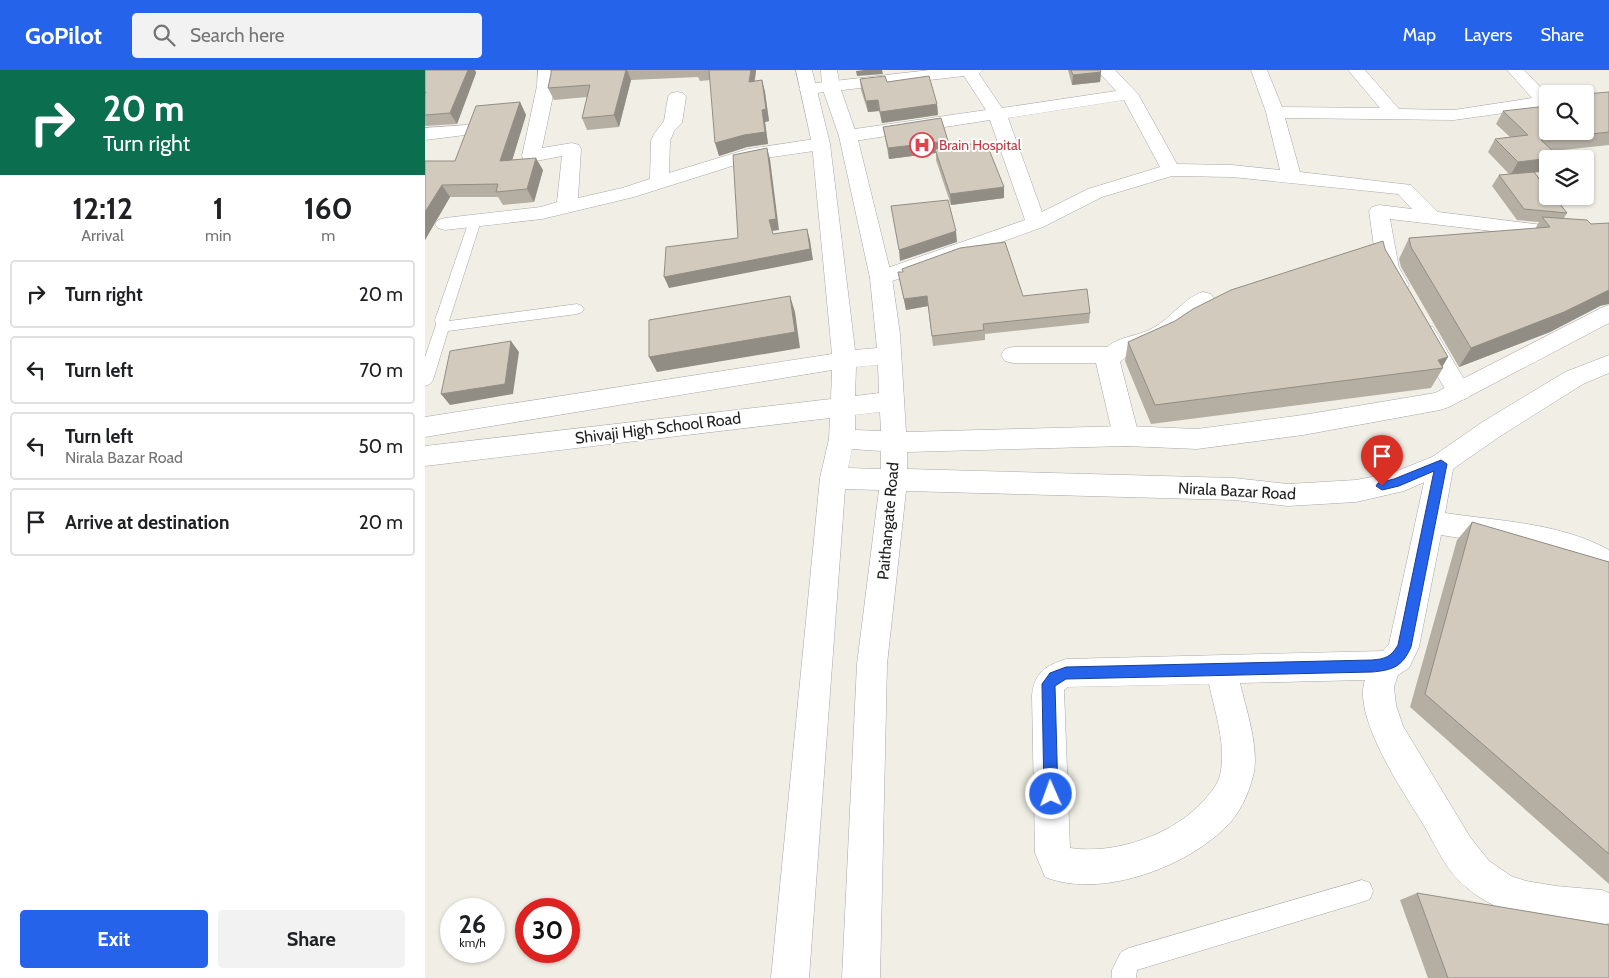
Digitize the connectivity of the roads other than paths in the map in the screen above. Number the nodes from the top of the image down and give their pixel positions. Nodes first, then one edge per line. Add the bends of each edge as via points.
1 (546, 70) edge
2 (972, 70) edge
3 (1105, 70) edge
4 (1259, 70) edge
5 (1356, 70) edge
6 (1515, 70) edge
7 (818, 79) edge
8 (1129, 94) junction
9 (1539, 94) edge
10 (677, 97) dead end
11 (1539, 102) edge
12 (1275, 112) junction
13 (997, 113) junction
14 (1394, 114) junction
15 (467, 130) edge
16 (425, 134) edge
17 (848, 136) junction
18 (821, 144) junction
19 (1171, 170) junction
20 (1291, 176) junction
21 (660, 182) junction
22 (567, 206) junction
23 (1431, 217) junction
24 (475, 221) junction
25 (1036, 223) junction
26 (445, 224) dead end
27 (1609, 232) edge
28 (881, 278) junction
29 (1203, 300) dead end
30 (577, 309) dead end
31 (1609, 313) edge
32 (443, 325) junction
33 (1013, 355) dead end
34 (1111, 355) junction
35 (889, 356) junction
36 (844, 360) junction
37 (1609, 363) edge
38 (425, 380) edge
39 (1459, 392) junction
40 (892, 401) junction
41 (843, 406) junction
42 (425, 427) edge
43 (1126, 436) junction
44 (842, 440) junction
45 (894, 442) junction
46 (425, 456) edge
47 (1441, 464) junction
48 (833, 478) junction
49 (893, 479) junction
50 (1431, 522) junction
51 (1609, 564) edge
52 (1387, 665) junction
53 (1222, 670) junction
54 (1362, 891) dead end
55 (1602, 908) dead end
56 (790, 978) edge
57 (861, 978) edge
58 (1124, 978) edge

1 - 22 street via 546,86 531,156 571,149
2 - 7 street
2 - 13 street
3 - 8 street
4 - 12 street
5 - 14 street
6 - 9 street
7 - 17 street, Paithangate Road
7 - 18 street
8 - 13 street
8 - 19 street
10 - 21 street via 673,122 661,137
11 - 14 street via 1453,115
12 - 14 street
12 - 20 street
13 - 17 street
13 - 25 street
15 - 16 street
17 - 28 street, Paithangate Road
18 - 21 street via 747,155
18 - 36 street
19 - 20 street
19 - 25 street via 1095,193
20 - 23 street via 1404,189
21 - 22 street
22 - 24 street via 542,213
23 - 27 street via 1551,232
23 - 39 street via 1379,211 1389,268
24 - 26 street
24 - 32 lane
25 - 28 street
28 - 35 street, Paithangate Road
29 - 34 street via 1159,335
30 - 32 lane
31 - 39 street
32 - 38 lane
33 - 34 street
34 - 43 street via 1108,362
35 - 36 street
35 - 40 street, Paithangate Road
36 - 41 street
36 - 42 street
37 - 47 street, Nirala Bazar Road via 1574,378
39 - 43 street via 1440,401 1216,437
40 - 41 street, Shivaji High School Road
40 - 45 street, Paithangate Road
41 - 44 street
41 - 46 street, Shivaji High School Road
43 - 45 street
44 - 45 street
44 - 48 street
45 - 49 street, Paithangate Road
47 - 49 street, Nirala Bazar Road via 1387,485 1356,491 1288,495 1234,489
47 - 50 street
48 - 49 street, Nirala Bazar Road
48 - 56 street
49 - 57 street, Paithangate Road via 872,664
50 - 51 street via 1561,542 1581,548
50 - 52 street via 1404,647 1398,658
52 - 53 street
52 - 55 street via 1378,688 1381,712 1398,751 1463,858 1484,880 1509,894 1549,904
53 - 53 street via 1066,673 1054,678 1049,684 1053,853 1059,864 1071,868 1124,864 1158,853 1204,825 1228,798 1237,776 1237,749
54 - 58 lane via 1129,960

